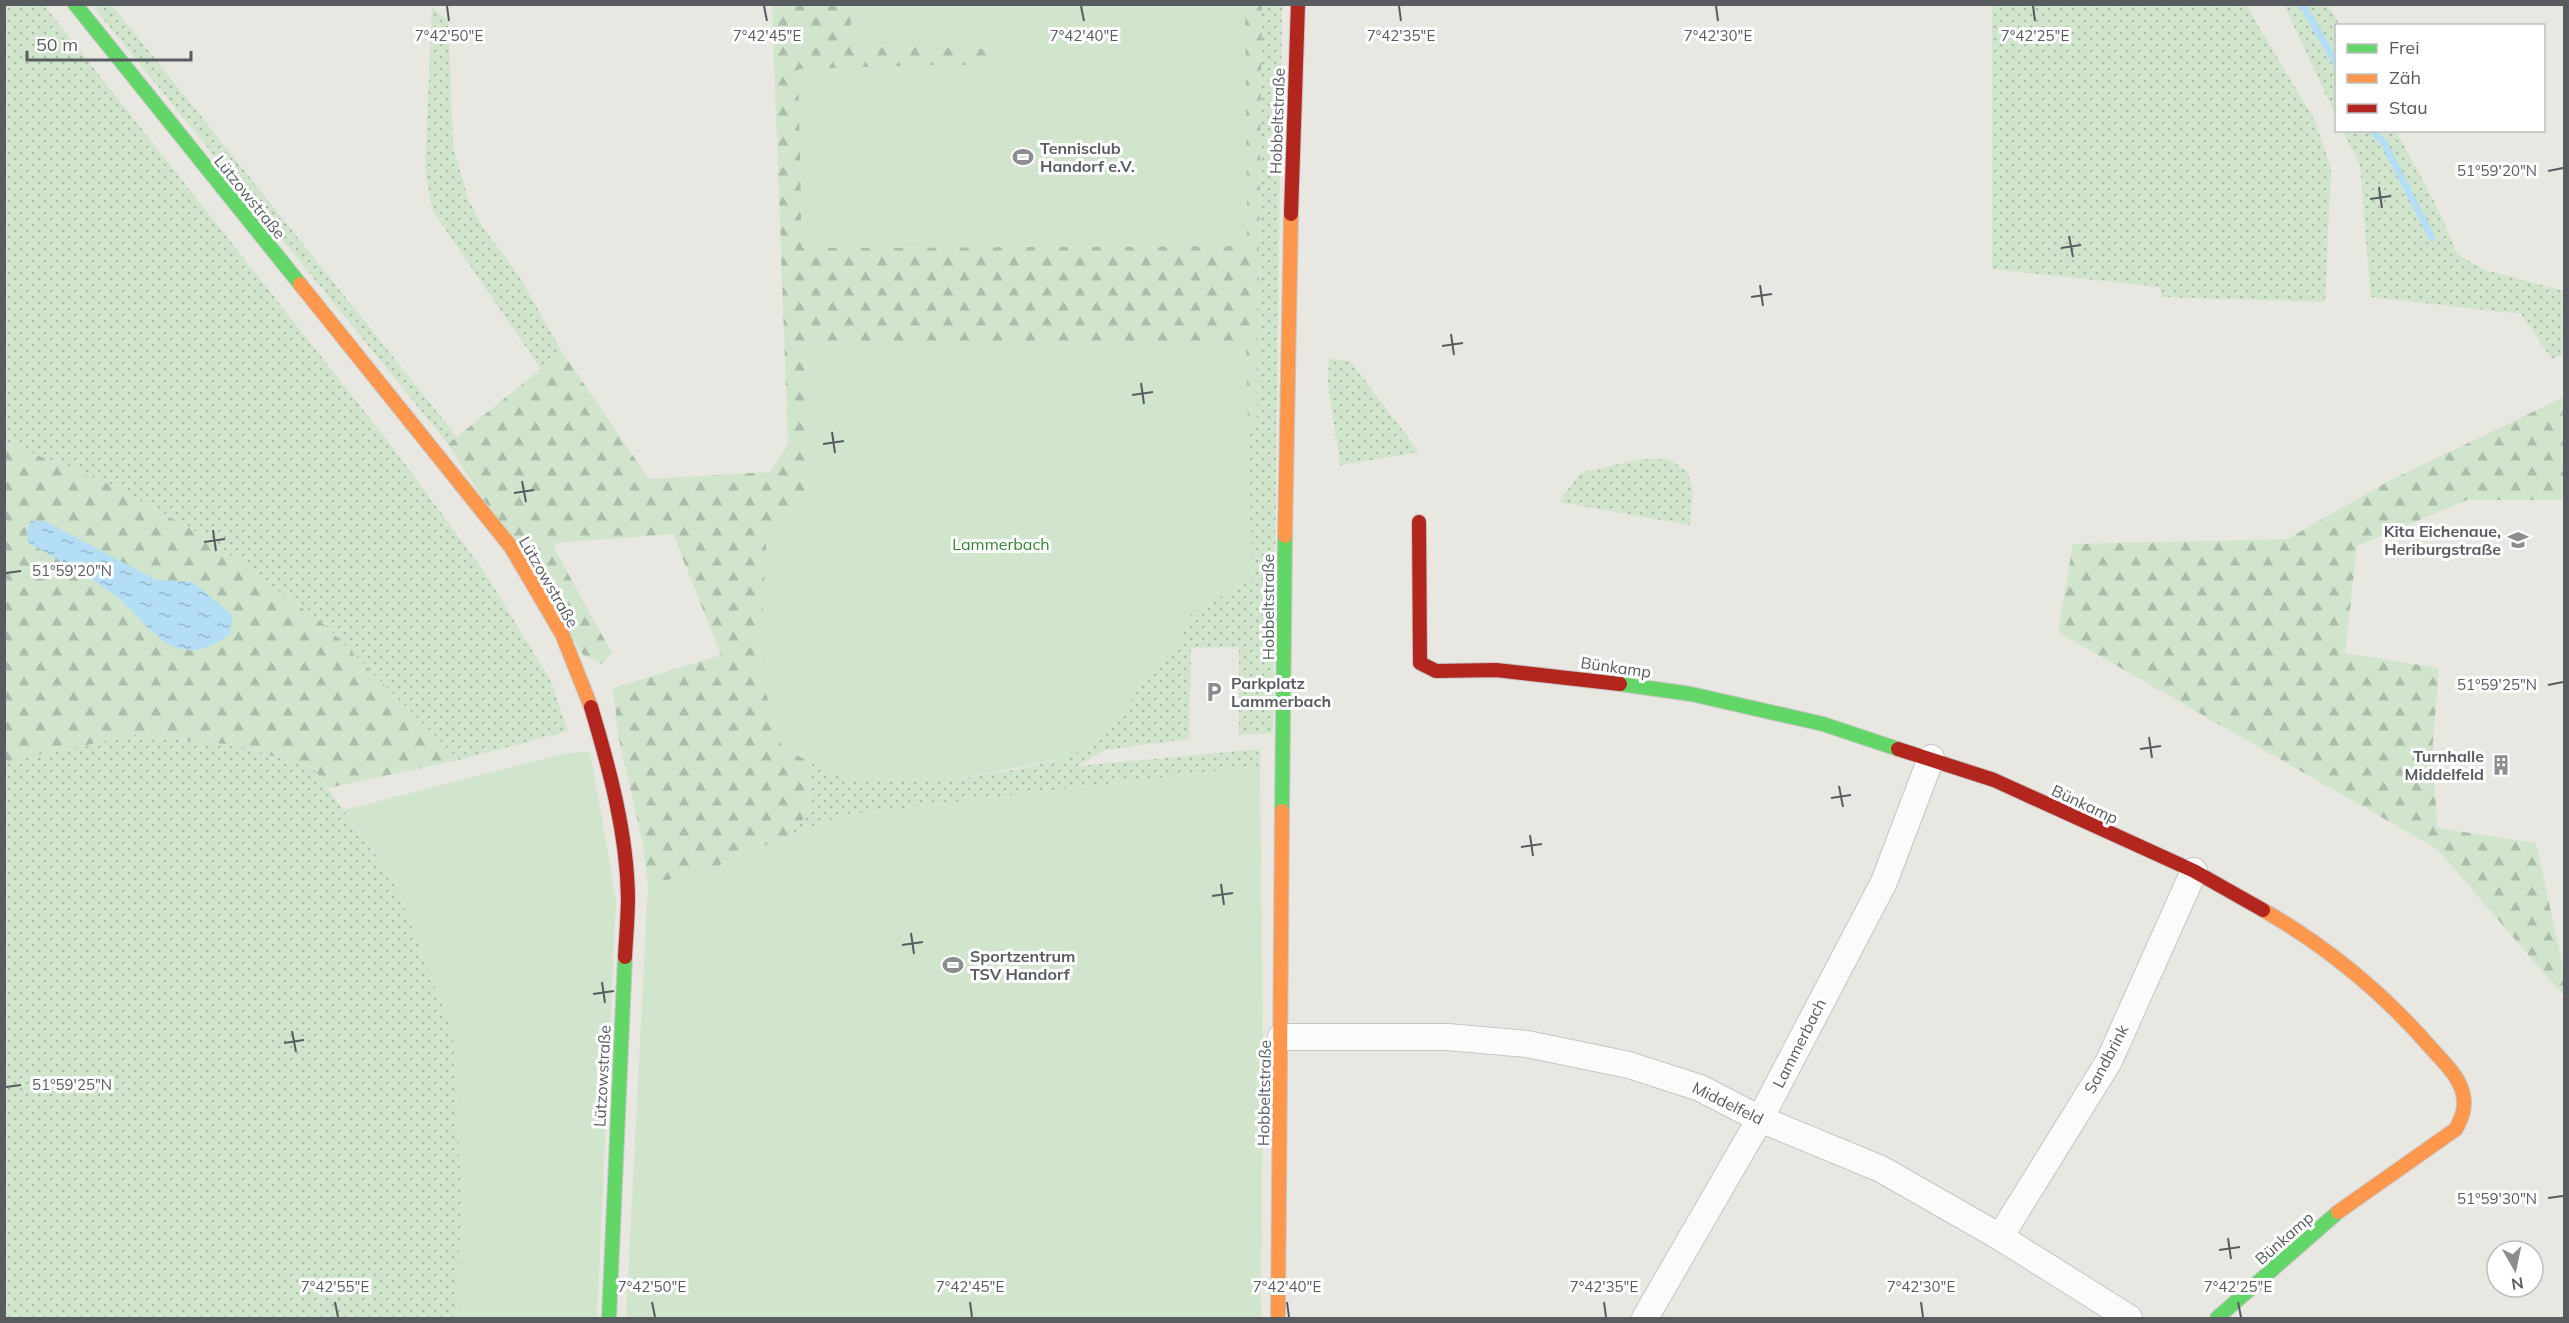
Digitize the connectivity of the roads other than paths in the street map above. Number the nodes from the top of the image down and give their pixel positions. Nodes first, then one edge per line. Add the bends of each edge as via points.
1 (75, 4) edge
2 (1298, 4) edge
3 (1419, 522) dead end
4 (1931, 758) junction
5 (2194, 871) junction
6 (1281, 1037) junction
7 (1760, 1119) junction
8 (2000, 1237) junction
9 (609, 1318) edge
10 (1278, 1318) edge
11 (1648, 1318) edge
12 (2129, 1318) edge
13 (2217, 1318) edge

1 - 9 street, Lützowstraße via 511,547 567,645 587,694 622,834 628,896
2 - 6 street, Hobbeltstraße via 1286,409
3 - 4 street, Bünkamp via 1420,663 1437,671 1496,670 1691,694 1823,724
4 - 5 street, Bünkamp via 1994,780
4 - 7 street, Lammerbach via 1884,882
5 - 8 street, Sandbrink via 2109,1061
5 - 13 street, Bünkamp via 2293,927 2408,1021 2454,1074 2463,1094 2464,1113 2456,1129 2349,1202
6 - 7 street, Middelfeld via 1447,1037 1527,1044 1629,1065 1700,1088
6 - 10 street, Hobbeltstraße
7 - 8 street, Middelfeld via 1881,1169
7 - 11 street, Lammerbach
8 - 12 street, Middelfeld

